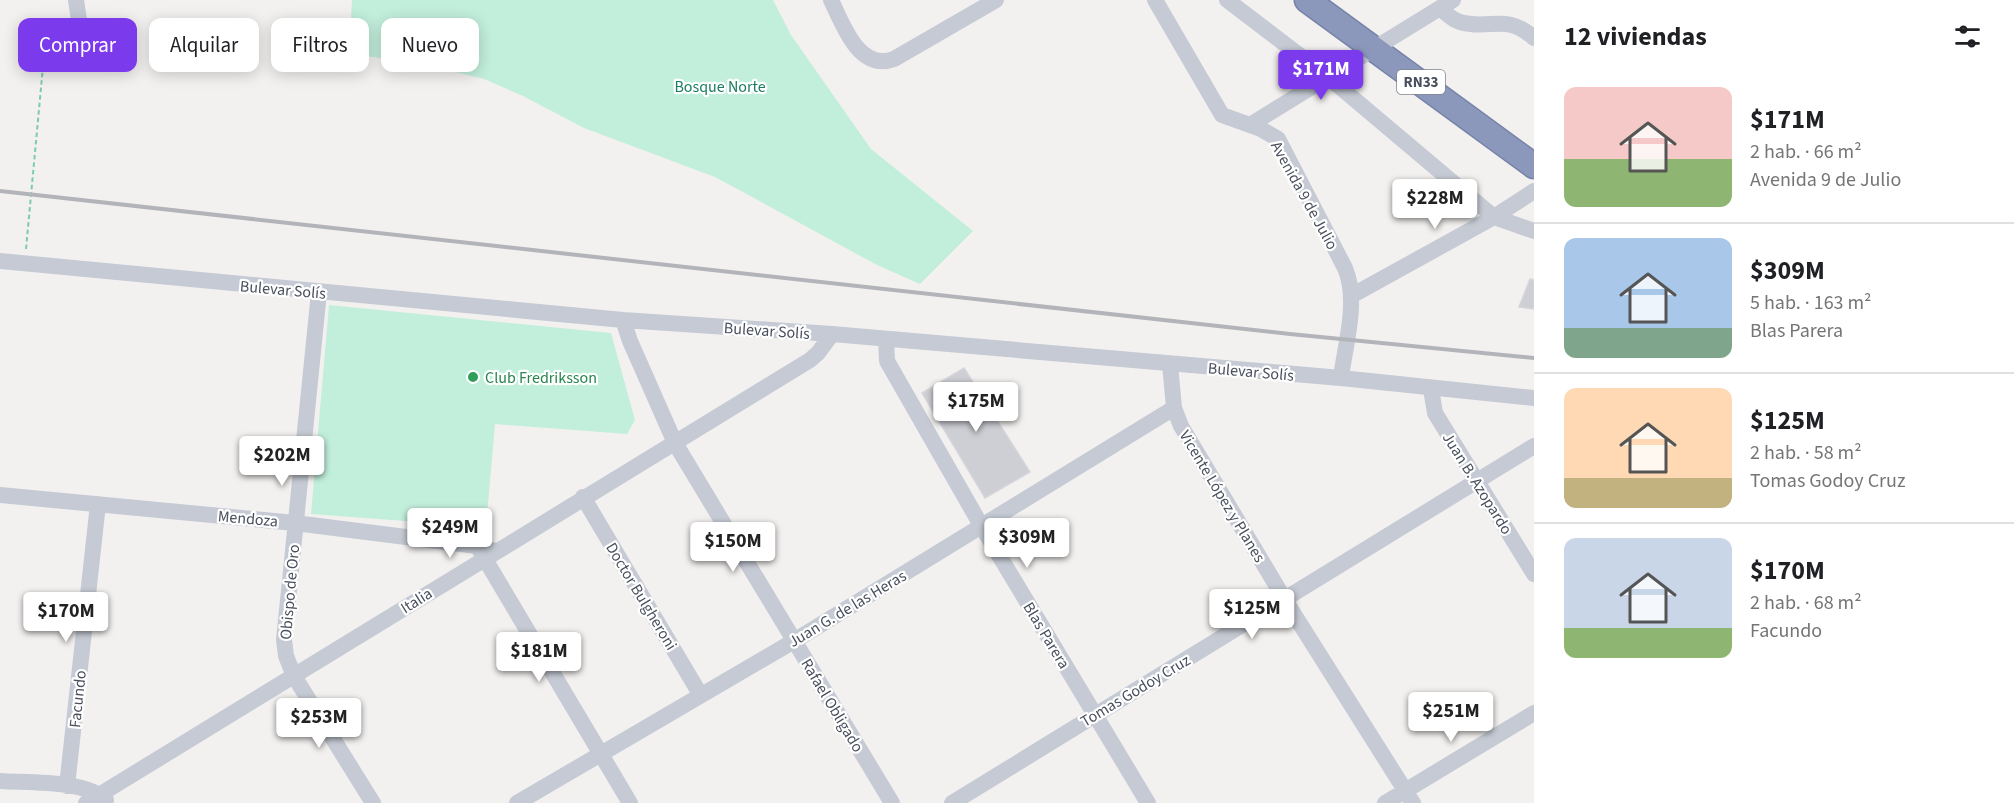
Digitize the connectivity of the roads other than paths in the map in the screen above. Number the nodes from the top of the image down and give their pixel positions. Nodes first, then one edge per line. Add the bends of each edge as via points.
1 (76, 0) edge
2 (831, 0) edge
3 (996, 0) edge
4 (1155, 0) edge
5 (1227, 0) edge
6 (1307, 0) edge
7 (1447, 4) edge
8 (79, 18) edge
9 (1534, 38) edge
10 (1375, 49) junction
11 (1328, 76) junction
12 (1250, 125) junction
13 (1534, 166) edge
14 (1534, 191) edge
15 (1494, 217) junction
16 (1534, 231) edge
17 (0, 261) edge
18 (319, 292) junction
19 (1352, 296) junction
20 (623, 320) junction
21 (832, 334) junction
22 (886, 339) junction
23 (1170, 364) junction
24 (1341, 378) junction
25 (1431, 388) junction
26 (1534, 398) edge
27 (1174, 408) junction
28 (675, 443) junction
29 (1534, 446) edge
30 (1478, 482) junction
31 (0, 495) edge
32 (583, 497) junction
33 (98, 504) junction
34 (296, 523) junction
35 (982, 527) junction
36 (485, 552) junction
37 (1534, 574) edge
38 (1286, 600) junction
39 (794, 641) junction
40 (294, 676) junction
41 (700, 694) junction
42 (1534, 713) edge
43 (1095, 715) junction
44 (600, 753) junction
45 (0, 781) edge
46 (68, 786) junction
47 (1409, 797) edge
48 (98, 800) edge
49 (374, 803) edge
50 (517, 803) edge
51 (630, 803) edge
52 (892, 803) edge
53 (952, 803) edge
54 (1148, 803) edge
55 (1385, 803) edge

1 - 8 street
2 - 3 street via 856,46 876,62 894,59
4 - 12 street, Avenida 9 de Julio via 1222,115
5 - 11 street
6 - 10 highway, RN33
7 - 9 street via 1458,22 1505,22
7 - 10 street
10 - 11 street
10 - 13 highway, RN33
11 - 12 street
11 - 15 street
12 - 19 street, Avenida 9 de Julio via 1278,139 1345,268
14 - 15 street
15 - 16 street
15 - 19 street
17 - 18 street, Bulevar Solís
18 - 20 street, Bulevar Solís
18 - 34 street, Obispo de Oro
19 - 24 street
20 - 21 street, Bulevar Solís
20 - 28 street, Rafael Obligado
21 - 22 street, Bulevar Solís
21 - 28 street, Italia via 810,360
22 - 23 street, Bulevar Solís
22 - 35 street, Blas Parera via 887,361
23 - 24 street, Bulevar Solís
23 - 27 street, Vicente López y Planes
24 - 25 street, Bulevar Solís
25 - 26 street, Bulevar Solís
25 - 30 street, Juan B. Azopardo via 1435,413
27 - 35 street, Juan G. de las Heras
27 - 38 street, Vicente López y Planes via 1181,426
28 - 32 street, Italia
28 - 39 street, Rafael Obligado
29 - 30 street, Tomas Godoy Cruz
30 - 37 street, Juan B. Azopardo
30 - 38 street, Tomas Godoy Cruz
31 - 33 street, Mendoza
32 - 36 street, Italia
32 - 41 street, Doctor Bulgheroni
33 - 34 street, Mendoza
33 - 46 street, Facundo
34 - 36 street, Mendoza
34 - 40 street, Obispo de Oro via 284,640
35 - 39 street, Juan G. de las Heras
35 - 43 street, Blas Parera
36 - 40 street, Italia
36 - 44 street
38 - 43 street, Tomas Godoy Cruz
38 - 47 street, Vicente López y Planes
39 - 41 street, Juan G. de las Heras
39 - 52 street, Rafael Obligado
40 - 48 street, Italia
40 - 49 street, Obispo de Oro
41 - 44 street, Juan G. de las Heras
42 - 47 street
43 - 53 street, Tomas Godoy Cruz
43 - 54 street, Blas Parera
44 - 50 street, Juan G. de las Heras
44 - 51 street
45 - 46 street
46 - 48 street via 87,789
47 - 55 street

